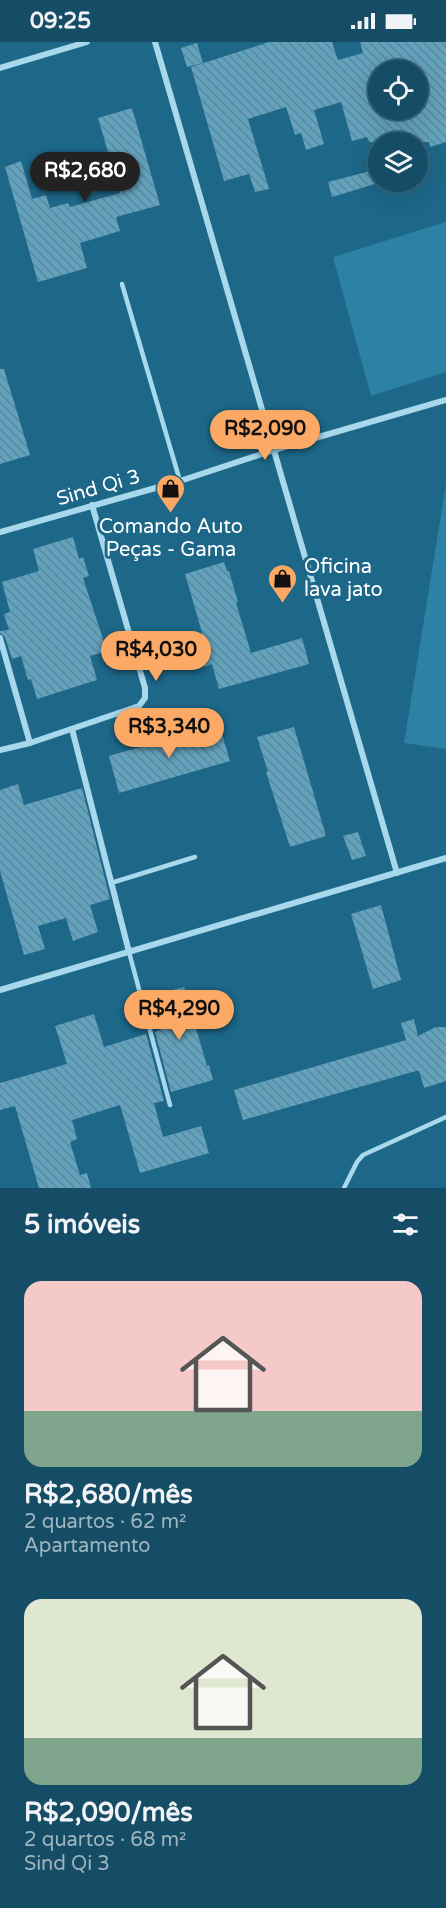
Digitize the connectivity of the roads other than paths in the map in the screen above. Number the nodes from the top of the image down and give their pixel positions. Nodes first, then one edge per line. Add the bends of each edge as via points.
1 (87, 42) edge
2 (155, 42) edge
3 (0, 68) edge
4 (122, 284) dead end
5 (446, 400) edge
6 (274, 450) junction
7 (180, 481) junction
8 (92, 505) junction
9 (0, 532) edge
10 (0, 638) edge
11 (72, 729) junction
12 (30, 743) junction
13 (0, 750) edge
14 (195, 857) dead end
15 (446, 858) edge
16 (397, 873) junction
17 (111, 883) junction
18 (129, 952) junction
19 (0, 990) edge
20 (170, 1105) dead end
21 (446, 1117) edge
22 (344, 1188) edge

1 - 3 street
2 - 6 street
4 - 7 lane
5 - 6 street, Sind Qi 3
6 - 7 street, Sind Qi 3
6 - 16 street
7 - 8 street, Sind Qi 3
8 - 9 street, Sind Qi 3
8 - 11 street via 145,698 139,706
10 - 12 street
11 - 12 street
11 - 17 street
12 - 13 street
14 - 17 lane
15 - 16 street
16 - 18 street
17 - 18 street
18 - 19 street
18 - 20 lane
21 - 22 lane via 363,1155

